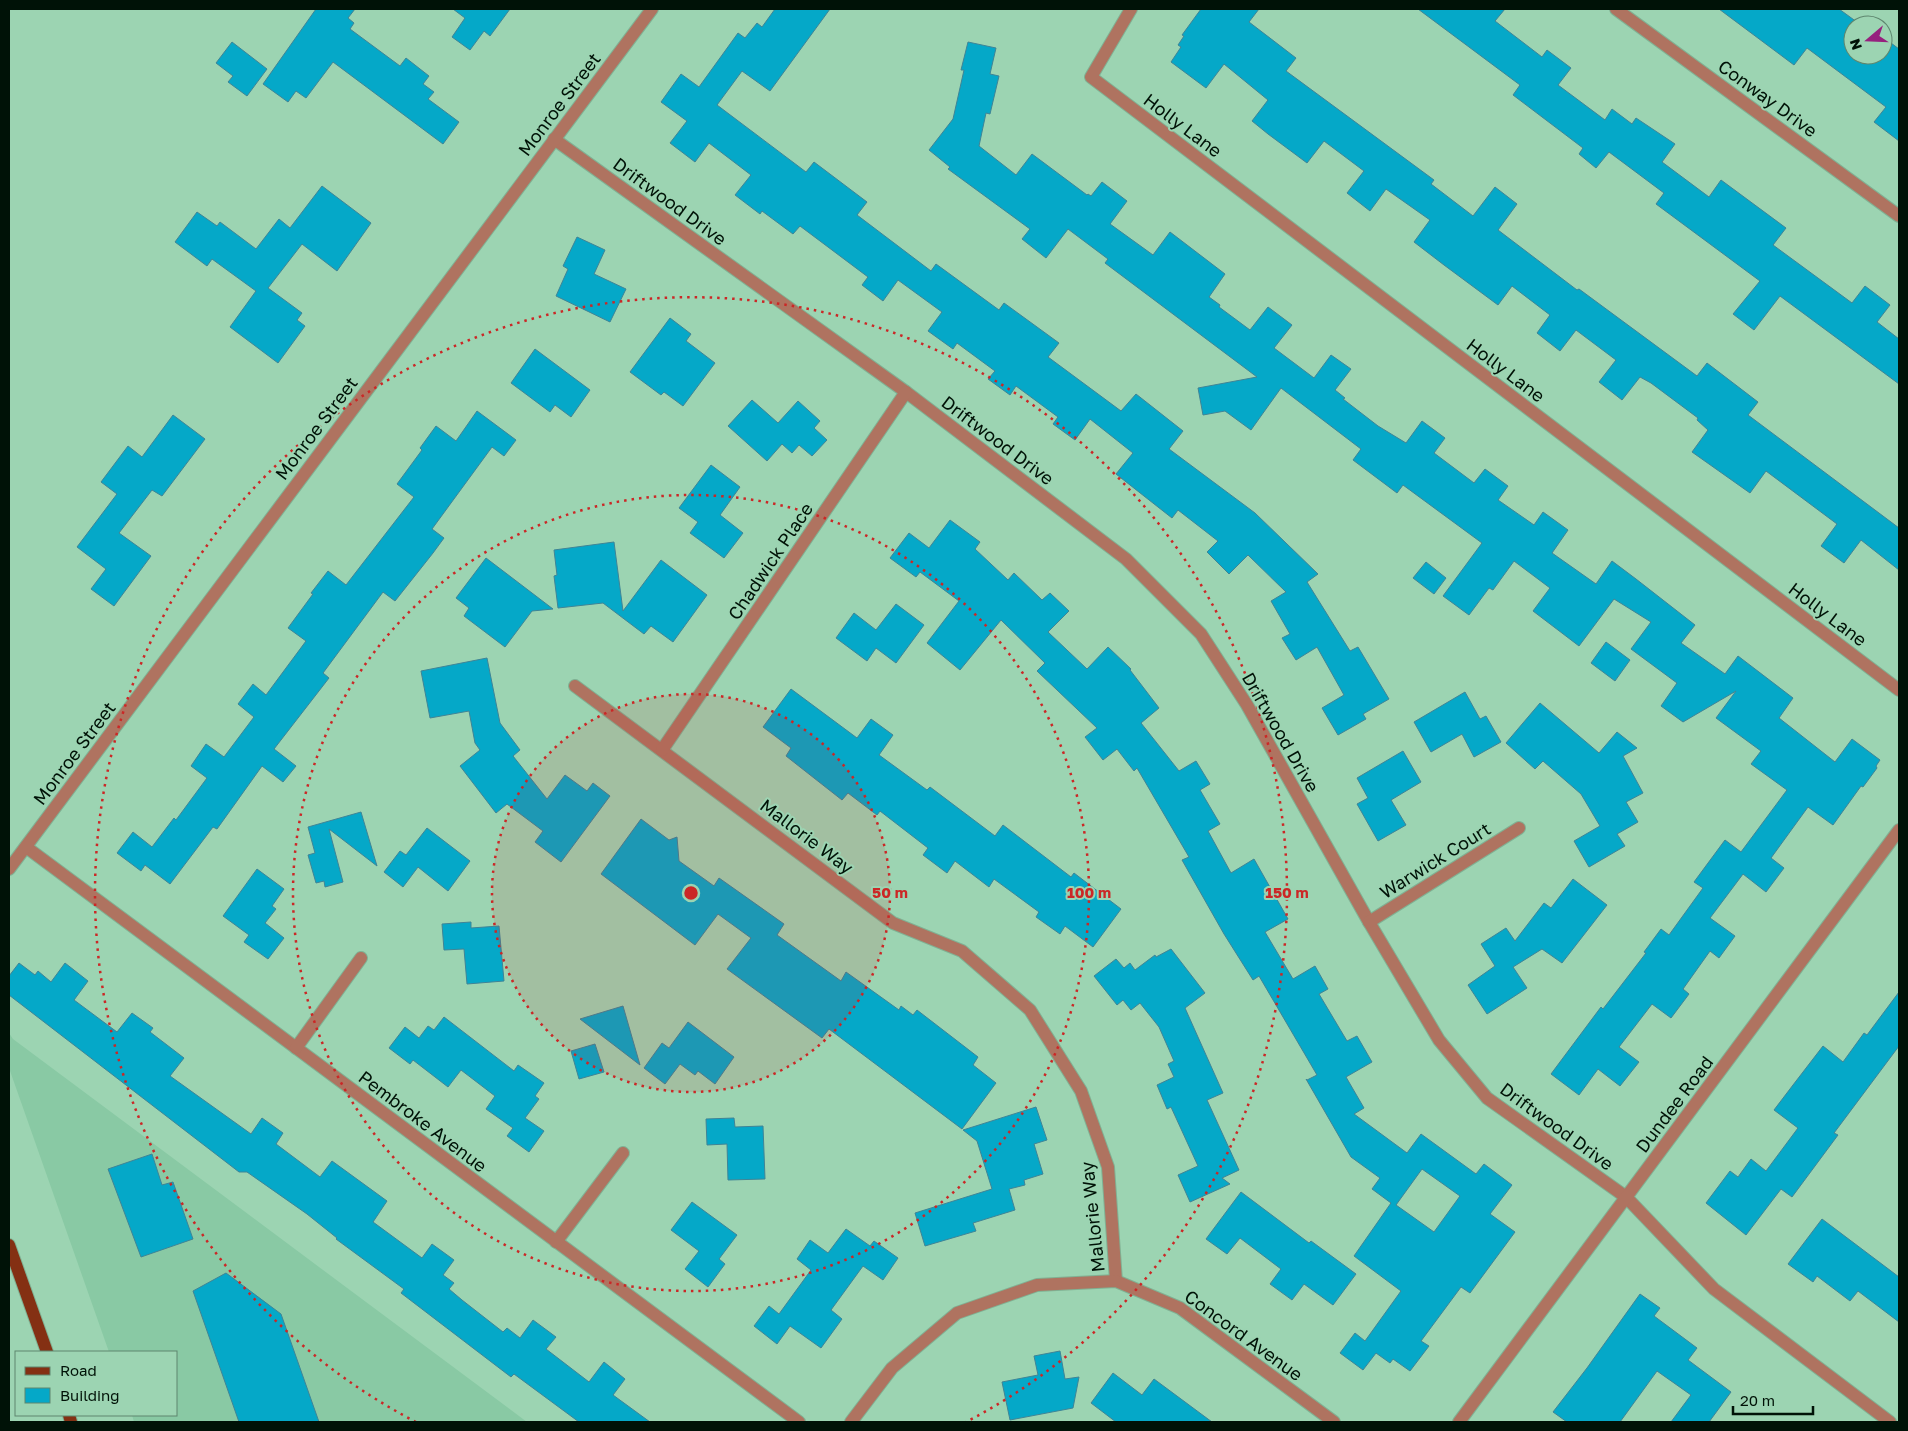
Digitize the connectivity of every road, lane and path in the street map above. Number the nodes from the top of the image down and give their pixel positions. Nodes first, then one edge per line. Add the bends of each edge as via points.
1 (652, 9) edge
2 (1131, 9) edge
3 (1616, 9) edge
4 (554, 139) junction
5 (1899, 216) edge
6 (906, 392) junction
7 (575, 686) dead end
8 (1899, 690) edge
9 (662, 750) junction
10 (1520, 828) dead end
11 (1899, 830) edge
12 (26, 847) junction
13 (9, 869) edge
14 (1369, 922) junction
15 (361, 958) dead end
16 (296, 1048) junction
17 (624, 1154) dead end
18 (1626, 1197) junction
19 (556, 1242) junction
20 (9, 1245) edge
21 (1116, 1280) junction
22 (47, 1351) edge
23 (799, 1422) edge
24 (851, 1422) edge
25 (1334, 1422) edge
26 (1459, 1422) edge
27 (1890, 1422) edge

1 - 4 street, Monroe Street
2 - 8 street, Holly Lane via 1091,77
3 - 5 street, Conway Drive
4 - 6 street, Driftwood Drive
4 - 12 street, Monroe Street
6 - 9 street, Chadwick Place
6 - 14 street, Driftwood Drive via 1126,559 1201,634 1247,705
7 - 9 street, Mallorie Way
9 - 21 street, Mallorie Way via 893,922 962,951 1030,1010 1081,1091 1108,1167
10 - 14 street, Warwick Court
11 - 18 street, Dundee Road
12 - 13 street, Monroe Street
12 - 16 street, Pembroke Avenue
14 - 18 street, Driftwood Drive via 1439,1040 1487,1098
15 - 16 street
16 - 19 street, Pembroke Avenue
17 - 19 street
18 - 26 street, Dundee Road
18 - 27 street, Driftwood Drive via 1714,1289
19 - 23 street, Pembroke Avenue
20 - 22 main road
21 - 24 street, Concord Avenue via 1037,1285 957,1313 892,1368
21 - 25 street, Concord Avenue via 1180,1308

